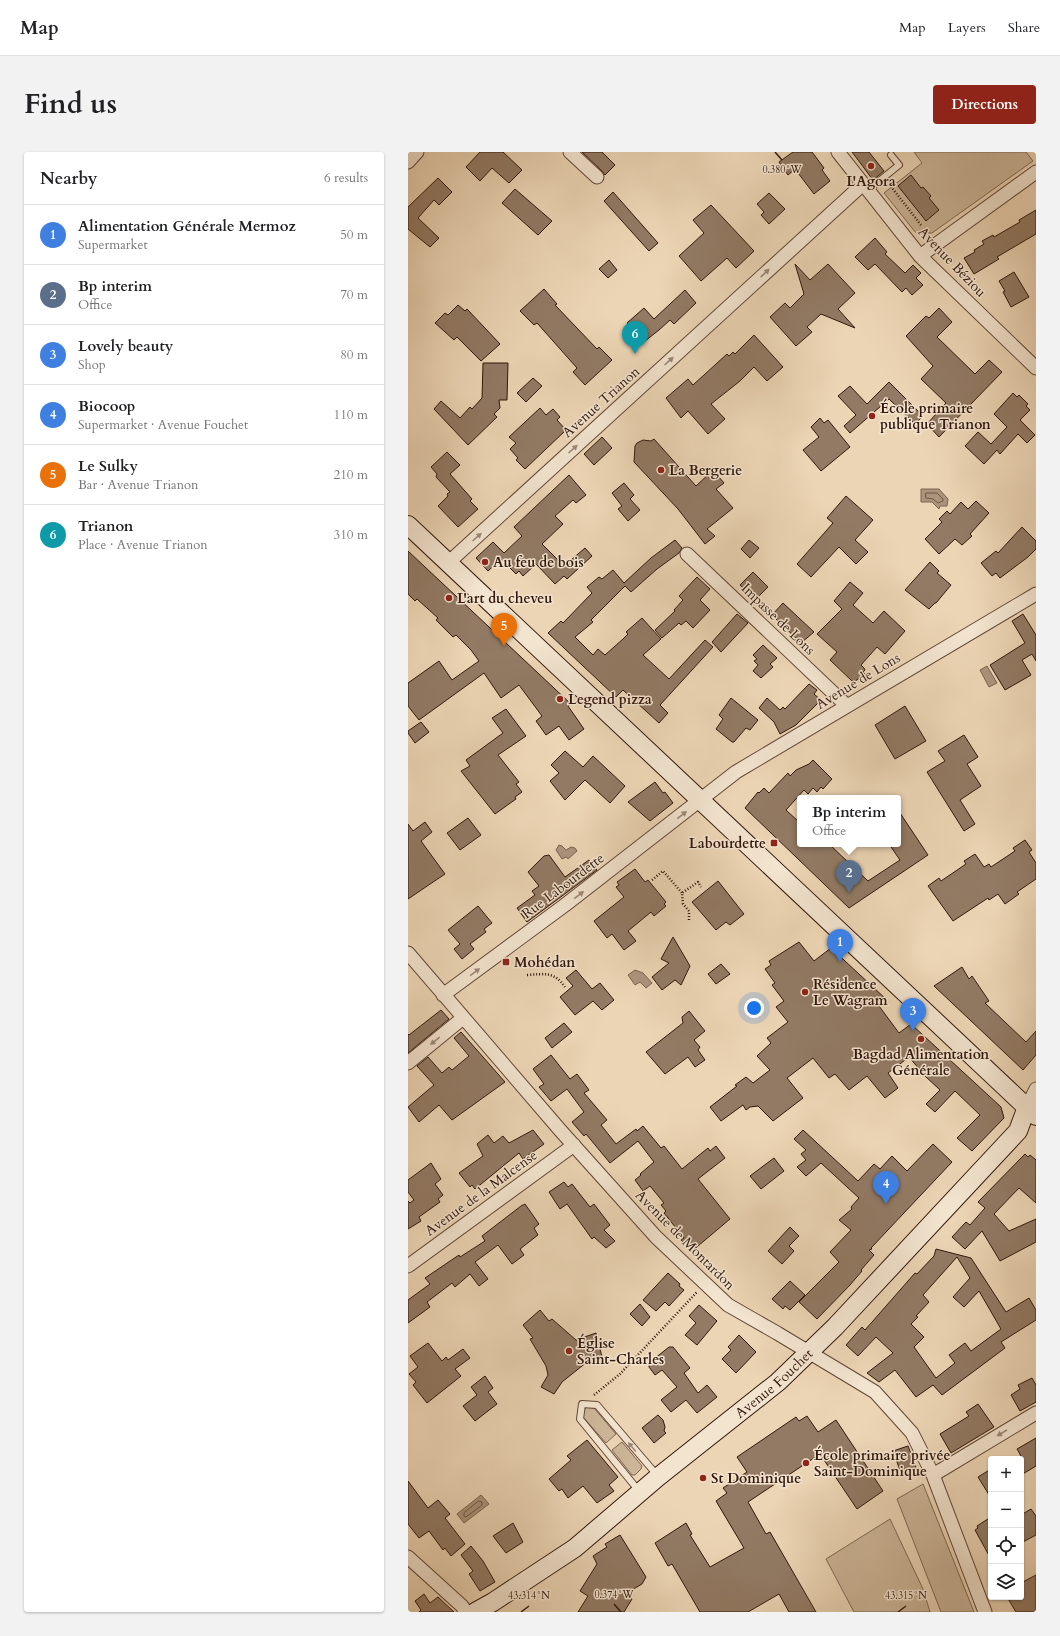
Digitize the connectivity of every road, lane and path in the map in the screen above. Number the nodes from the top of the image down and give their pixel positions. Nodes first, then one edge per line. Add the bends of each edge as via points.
1 (418, 152) edge
2 (570, 152) edge
3 (838, 152) edge
4 (891, 155) dead end
5 (408, 162) edge
6 (597, 177) dead end
7 (1034, 177) edge
8 (884, 178) junction
9 (865, 187) junction
10 (921, 225) dead end
11 (920, 256) junction
12 (1036, 368) edge
13 (408, 525) edge
14 (687, 554) dead end
15 (448, 563) junction
16 (1036, 594) edge
17 (847, 706) junction
18 (700, 800) junction
19 (652, 880) dead end
20 (701, 887) dead end
21 (682, 893) junction
22 (689, 920) dead end
23 (408, 954) edge
24 (527, 975) dead end
25 (565, 987) dead end
26 (443, 995) junction
27 (463, 1018) junction
28 (408, 1063) edge
29 (1036, 1089) edge
30 (1032, 1112) edge
31 (574, 1145) junction
32 (408, 1266) edge
33 (705, 1283) junction
34 (809, 1352) junction
35 (582, 1404) junction
36 (1036, 1413) edge
37 (933, 1475) junction
38 (658, 1477) junction
39 (640, 1492) junction
40 (408, 1556) edge
41 (466, 1612) edge
42 (475, 1612) edge
43 (985, 1612) edge

1 - 5 street
2 - 6 street
3 - 9 street, Avenue Béziou
4 - 8 lane via 899,165
7 - 11 street
8 - 9 lane
8 - 10 path
9 - 11 street, Avenue Béziou
15 -> 9 street, Avenue Trianon
11 - 12 street, Avenue Béziou
13 - 15 main road
14 - 17 street, Impasse de Lons
15 - 18 main road
16 - 17 street, Avenue de Lons
17 - 18 street, Avenue de Lons via 736,772
26 -> 18 street, Rue Labourdette via 565,906
18 - 30 main road
19 - 21 path via 663,871
20 - 21 path via 698,882
21 - 22 path via 683,904 689,911
23 - 26 street, Avenue de Montardon
24 - 25 path via 547,973 560,980
26 - 27 street, Avenue de Montardon
27 -> 28 street
27 - 31 street, Avenue de Montardon
29 - 30 street
30 - 34 main road, Avenue Fouchet via 1018,1131
31 - 32 street, Avenue de la Malcense
31 - 33 street, Avenue de Montardon via 656,1237
33 - 34 street, Avenue de Montardon via 728,1305
33 - 35 path via 620,1374
34 - 37 street, Avenue de Montardon via 875,1392 912,1433
34 - 38 main road, Avenue Fouchet via 778,1382
38 -> 35 lane via 597,1405
35 - 39 lane via 580,1419
36 -> 37 street
37 - 43 street, Avenue de Montardon
38 - 39 main road, Avenue Fouchet
39 - 42 main road, Avenue Fouchet via 574,1548
40 - 41 street

